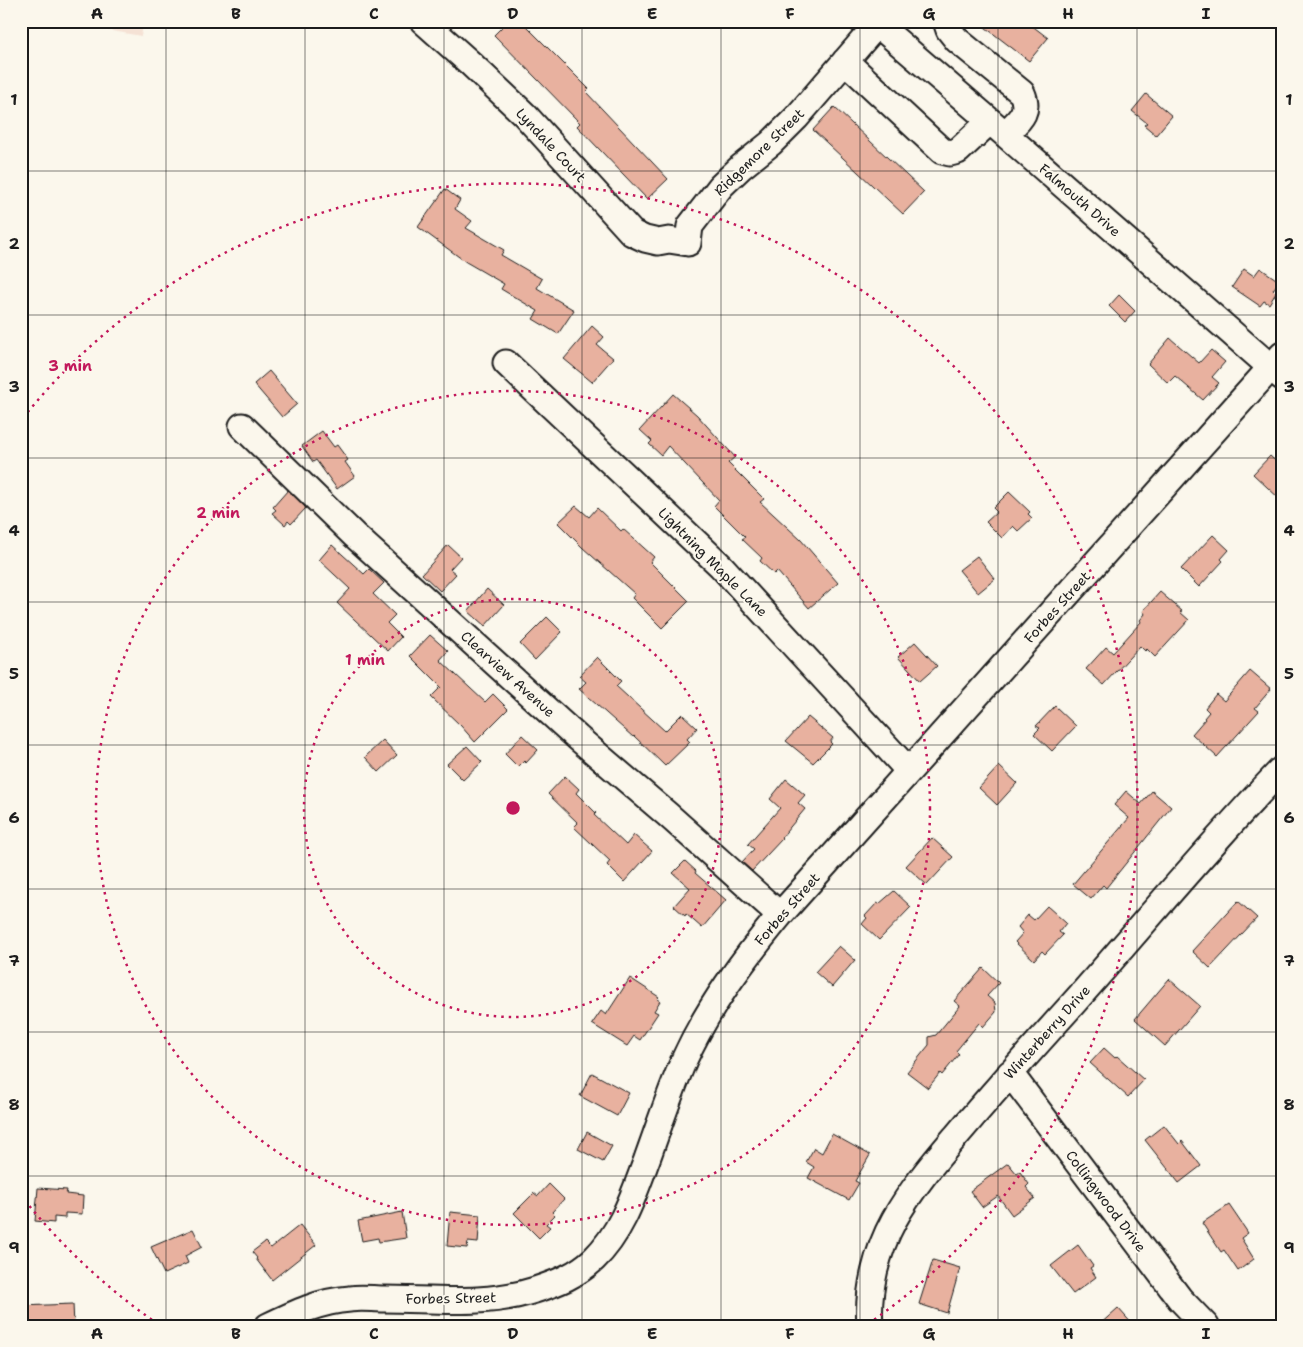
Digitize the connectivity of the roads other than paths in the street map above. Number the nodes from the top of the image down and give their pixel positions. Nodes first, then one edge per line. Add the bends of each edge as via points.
1 (423, 21) edge
2 (946, 21) edge
3 (878, 23) edge
4 (845, 62) junction
5 (998, 127) junction
6 (688, 243) joint
7 (506, 363) dead end
8 (1278, 366) edge
9 (242, 426) dead end
10 (1282, 769) edge
11 (909, 771) junction
12 (780, 915) junction
13 (1010, 1073) junction
14 (268, 1326) edge
15 (870, 1326) edge
16 (1206, 1326) edge

1 - 6 street, Lyndale Court via 524,114 632,232 645,240
2 - 5 street via 957,40 1022,93 1026,101 1022,116
3 - 4 street, Ridgemore Street
3 - 5 street, Falmouth Drive
4 - 5 street via 942,151 958,151
4 - 6 street, Ridgemore Street via 796,118 721,186 690,226
5 - 8 street, Falmouth Drive
7 - 11 street, Lightning Maple Lane via 721,566
8 - 11 street, Forbes Street
9 - 12 street, Clearview Avenue via 354,535
10 - 13 street, Winterberry Drive
11 - 12 street, Forbes Street
12 - 14 street, Forbes Street via 705,1019 684,1060 619,1227 594,1259 575,1274 532,1291 475,1300 351,1298 300,1310
13 - 15 street, Winterberry Drive via 942,1153 894,1220 875,1269 869,1304
13 - 16 street, Collingwood Drive via 1180,1299

